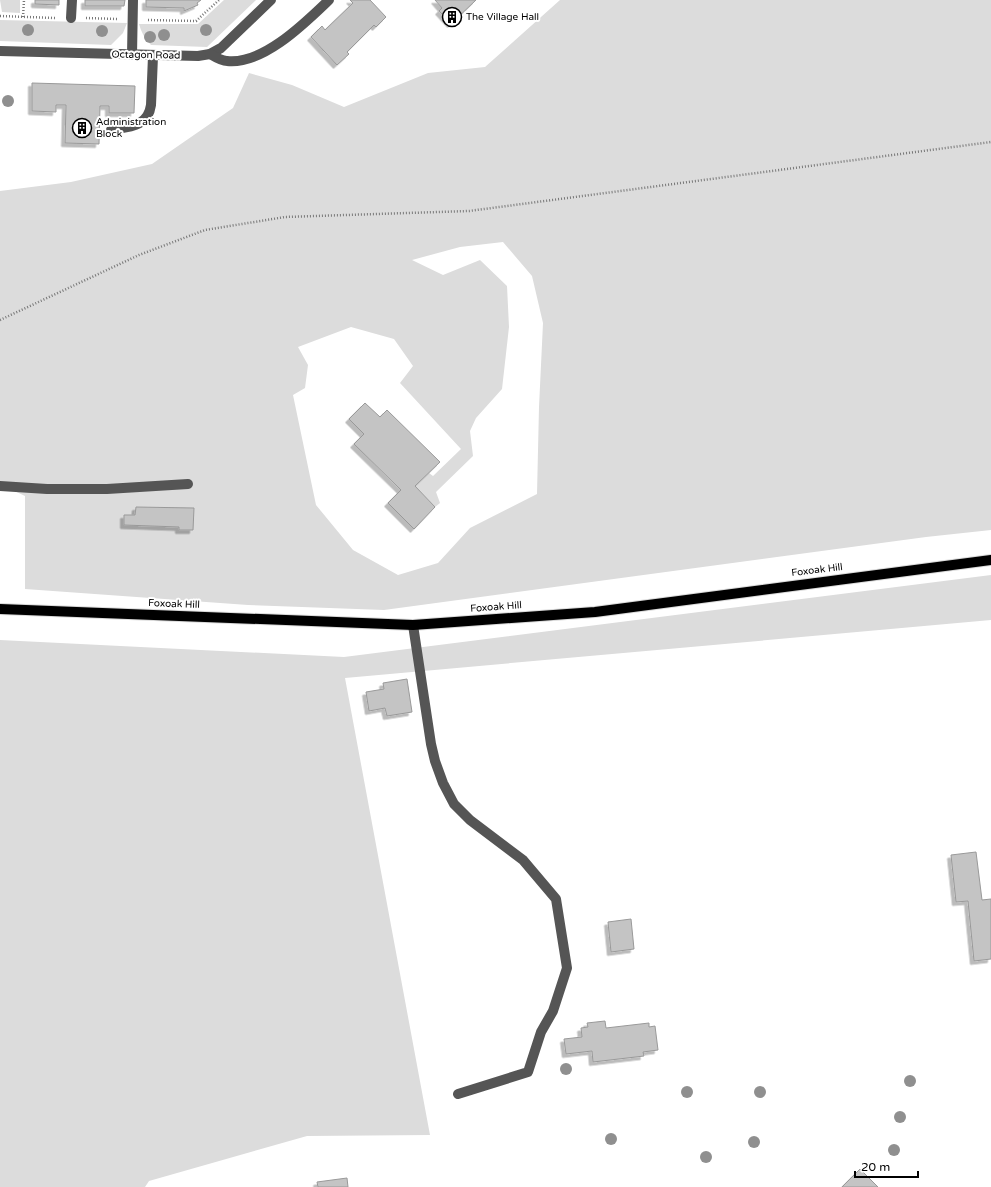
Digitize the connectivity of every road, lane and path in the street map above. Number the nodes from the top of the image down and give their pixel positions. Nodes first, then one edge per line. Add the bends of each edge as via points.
1 (24, 0) edge
2 (72, 0) edge
3 (134, 0) edge
4 (218, 0) edge
5 (271, 0) edge
6 (329, 0) edge
7 (0, 16) edge
8 (23, 17) junction
9 (71, 18) junction
10 (133, 20) junction
11 (0, 51) edge
12 (210, 54) junction
13 (132, 55) junction
14 (152, 56) junction
15 (111, 130) dead end
16 (991, 142) edge
17 (0, 320) edge
18 (188, 484) dead end
19 (0, 486) edge
20 (991, 560) edge
21 (0, 609) edge
22 (413, 625) junction
23 (458, 1094) dead end

1 - 8 path
2 - 9 street
3 - 10 street
4 - 10 path via 196,21
5 - 12 street via 220,48
6 - 12 street via 285,38 250,59 225,61
7 - 8 path
8 - 9 path
9 - 10 path
10 - 13 street
11 - 13 street, Octagon Road
12 - 14 street, Octagon Road
13 - 14 street, Octagon Road
14 - 15 street via 150,112 146,119 137,125
16 - 17 path via 469,211 285,217 205,230 138,255
18 - 19 street via 107,489
20 - 22 main road, Foxoak Hill via 595,612
21 - 22 main road, Foxoak Hill
22 - 23 street via 431,744 442,783 454,804 470,820 523,860 556,899 567,968 528,1072

